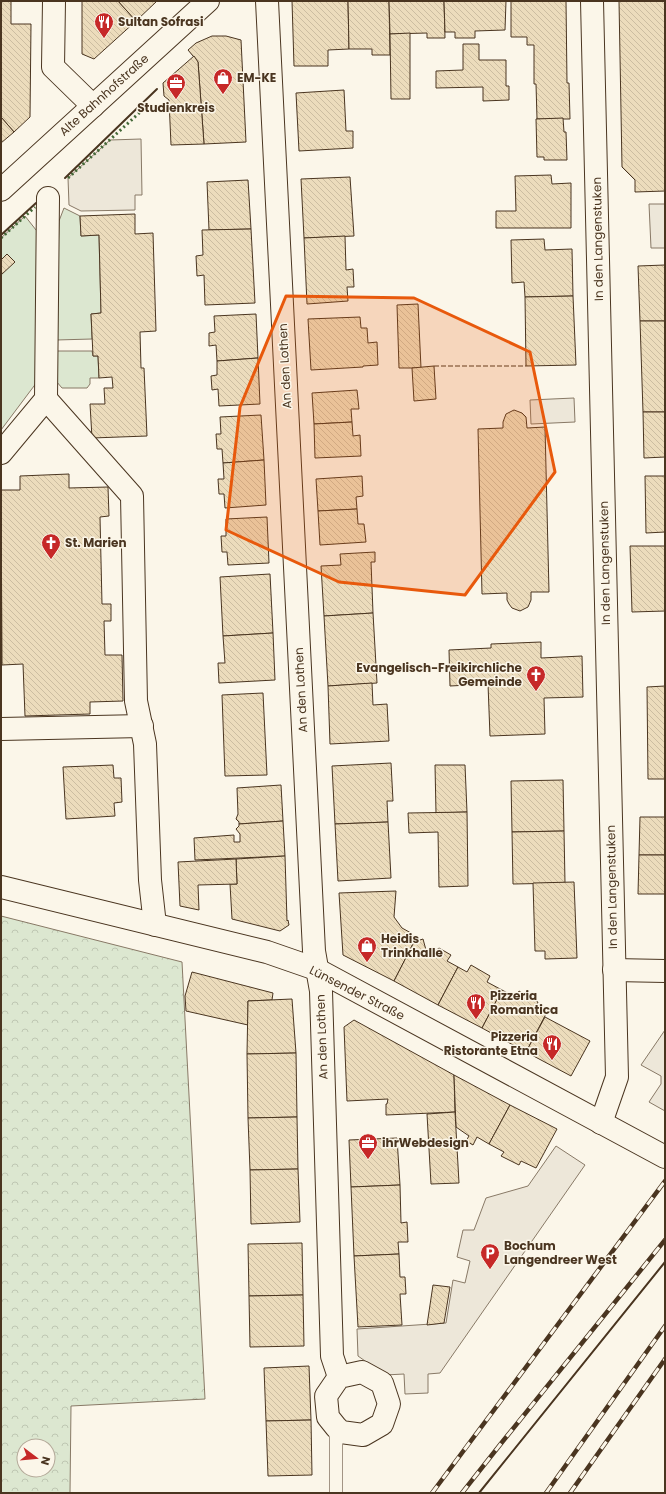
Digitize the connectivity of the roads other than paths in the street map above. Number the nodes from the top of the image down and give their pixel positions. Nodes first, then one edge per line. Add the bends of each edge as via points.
1 (54, 1) edge
2 (208, 1) edge
3 (267, 1) edge
4 (592, 1) edge
5 (93, 106) junction
6 (1, 190) edge
7 (48, 198) dead end
8 (46, 399) junction
9 (1, 453) edge
10 (142, 726) junction
11 (1, 729) edge
12 (1, 887) edge
13 (155, 925) junction
14 (316, 970) junction
15 (614, 970) junction
16 (665, 971) edge
17 (601, 1123) junction
18 (665, 1157) edge
19 (339, 1377) junction
20 (336, 1427) junction
21 (336, 1493) edge

1 - 5 street via 54,67
2 - 5 street, Alte Bahnhofstraße
3 - 14 street, An den Lothen
4 - 15 street, In den Langenstuken
5 - 6 street, Alte Bahnhofstraße
7 - 8 street
8 - 9 street
8 - 10 street via 132,496 136,701
10 - 11 street
10 - 13 street via 146,744 150,880
12 - 13 street, Lünsender Straße
13 - 14 street, Lünsender Straße via 267,952
14 - 17 street, Lünsender Straße
14 - 19 street, An den Lothen via 321,991 332,1356
15 - 16 street
15 - 17 street, In den Langenstuken via 617,1077
17 - 18 street, Lünsender Straße
19 - 20 street via 326,1396 328,1417
19 - 20 street via 362,1372 382,1382 389,1404 382,1424 363,1435 341,1432
20 - 21 lane

